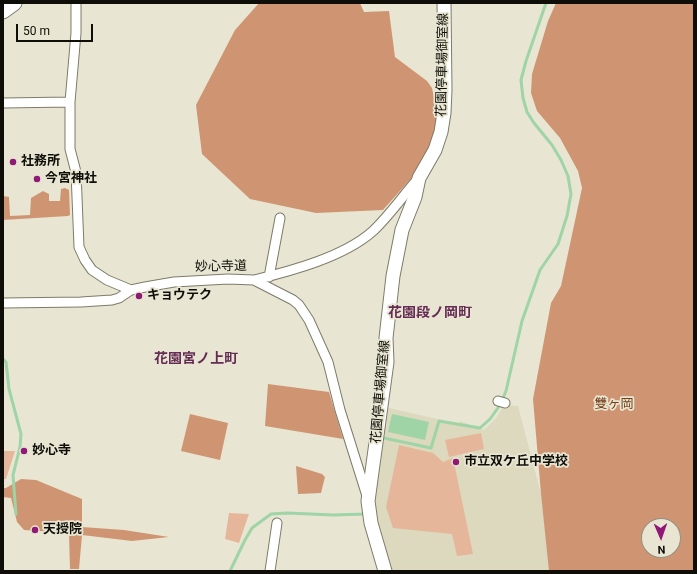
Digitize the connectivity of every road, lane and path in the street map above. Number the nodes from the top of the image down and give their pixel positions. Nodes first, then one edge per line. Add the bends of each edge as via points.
1 (14, 3) edge
2 (76, 3) edge
3 (444, 3) edge
4 (3, 11) edge
5 (70, 102) junction
6 (3, 103) edge
7 (420, 178) junction
8 (280, 218) dead end
9 (269, 277) junction
10 (254, 280) junction
11 (131, 290) junction
12 (3, 303) edge
13 (370, 511) junction
14 (277, 523) dead end
15 (270, 571) edge
16 (385, 571) edge

1 - 4 main road
2 - 5 street
3 - 7 main road, 花園停車場御室線 via 444,113 436,150
5 - 6 street
5 - 11 street via 70,149 76,172 79,247 92,270 107,280
7 - 9 street via 365,237 325,258
7 - 13 main road, 花園停車場御室線 via 402,230 393,276 386,338 387,362
8 - 9 street
9 - 10 street
10 - 11 street, 妙心寺道 via 174,282
10 - 13 street, 妙心寺道 via 293,300 309,320 328,362
11 - 12 street, 妙心寺道 via 112,300
13 - 16 main road, 花園停車場御室線
14 - 15 street

